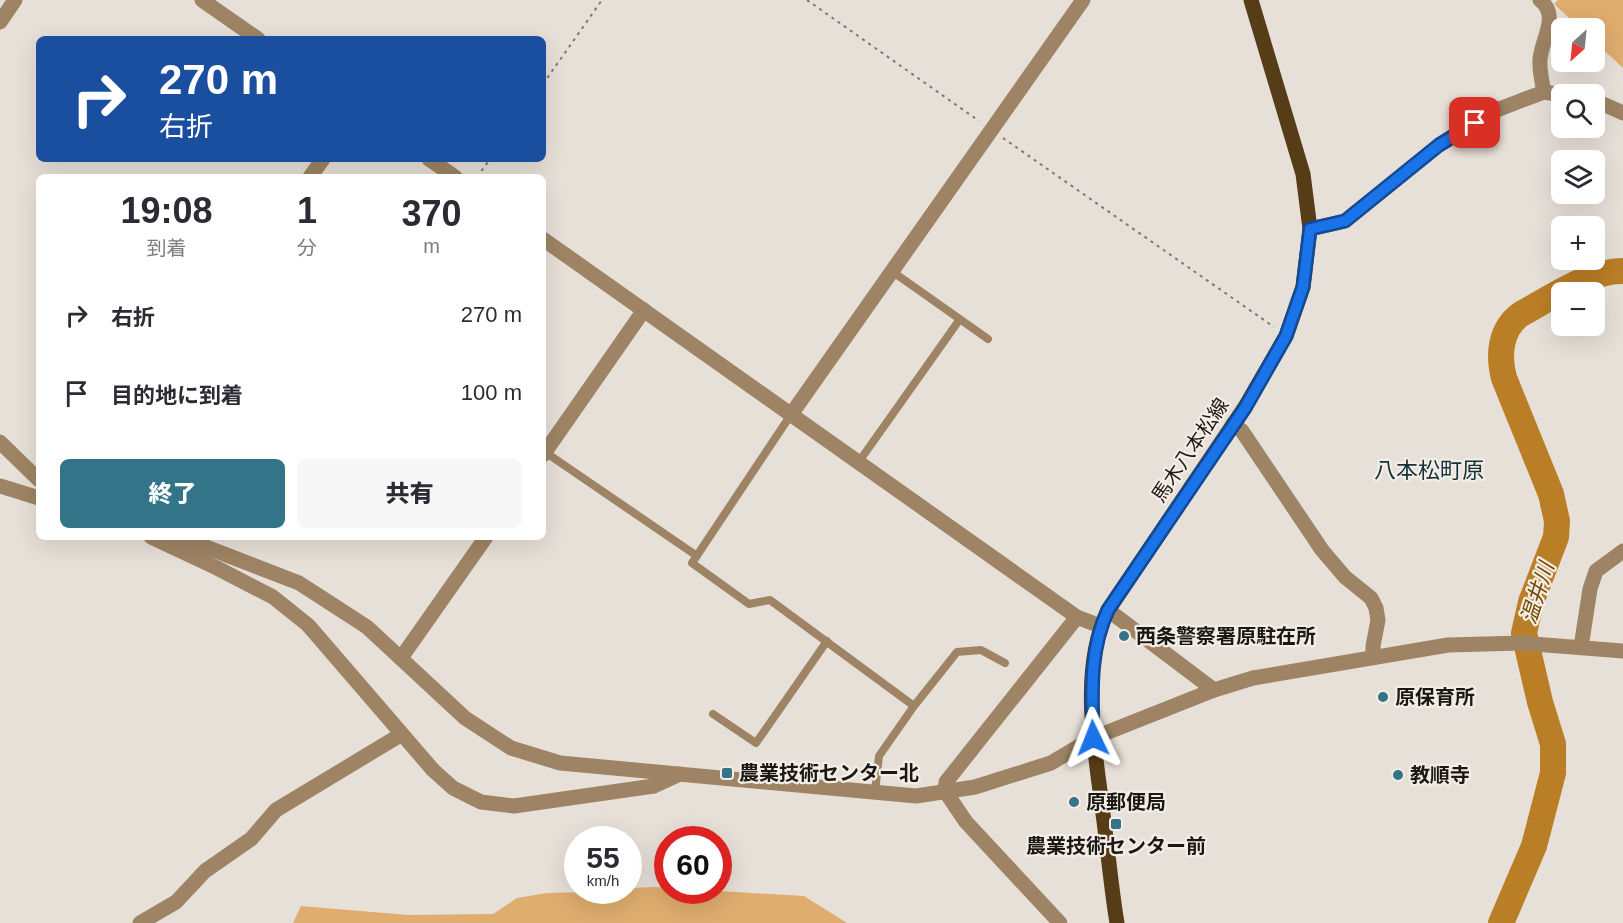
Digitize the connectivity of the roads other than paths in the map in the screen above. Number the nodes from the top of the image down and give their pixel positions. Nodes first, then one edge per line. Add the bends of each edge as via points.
1 (15, 0) edge
2 (202, 0) edge
3 (1083, 0) edge
4 (1251, 0) edge
5 (1540, 0) edge
6 (0, 22) edge
7 (254, 36) edge
8 (1544, 92) junction
9 (1551, 93) edge
10 (1605, 105) edge
11 (1623, 113) edge
12 (433, 162) edge
13 (451, 174) edge
14 (1310, 229) junction
15 (546, 241) edge
16 (892, 272) junction
17 (644, 310) junction
18 (960, 319) junction
19 (988, 339) dead end
20 (790, 416) junction
21 (1233, 424) junction
22 (0, 442) edge
23 (546, 450) edge
24 (546, 454) edge
25 (858, 463) junction
26 (36, 477) edge
27 (0, 486) edge
28 (36, 497) edge
29 (157, 540) edge
30 (188, 540) edge
31 (484, 540) edge
32 (1623, 551) edge
33 (697, 556) junction
34 (1108, 610) junction
35 (1077, 617) junction
36 (1100, 626) junction
37 (827, 641) junction
38 (1581, 647) junction
39 (1623, 651) edge
40 (1373, 656) junction
41 (401, 658) junction
42 (1005, 663) dead end
43 (1214, 690) junction
44 (914, 706) junction
45 (713, 714) dead end
46 (402, 734) junction
47 (1093, 738) junction
48 (680, 774) junction
49 (945, 791) junction
50 (875, 792) junction
51 (140, 923) edge
52 (1060, 923) edge
53 (1117, 923) edge

1 - 6 street
2 - 7 street
3 - 16 street
4 - 14 main road, 馬木八本松線 via 1303,174
5 - 8 street via 1550,14 1540,60
8 - 9 street
8 - 14 street via 1494,111 1439,145 1345,221
10 - 11 street
12 - 13 street
14 - 21 main road, 馬木八本松線 via 1303,287 1286,336
15 - 17 street
16 - 18 lane
16 - 20 street
17 - 20 street
17 - 23 street
18 - 19 lane
18 - 25 lane
20 - 25 street
20 - 33 lane
21 - 34 main road, 馬木八本松線
21 - 40 street via 1242,431 1322,550 1345,577 1371,598 1378,620
22 - 26 street
24 - 33 lane
25 - 35 street
27 - 28 street
29 - 46 street via 273,597 308,625
30 - 41 street via 299,583 368,627
31 - 41 street
32 - 38 street via 1596,572
33 - 37 lane via 692,563 749,604 770,600
34 - 36 main road, 馬木八本松線
34 - 43 street
35 - 36 street
35 - 49 street via 946,782
36 - 47 main road, 馬木八本松線 via 1091,684
37 - 44 lane
37 - 45 lane via 756,743
38 - 39 street
38 - 40 street via 1522,643 1448,645
40 - 43 street via 1253,678
41 - 48 street via 465,718 511,748 560,763
42 - 44 lane via 981,650 957,651
43 - 47 street
44 - 50 lane via 879,756
46 - 48 street via 453,788 481,802 514,806 654,786
46 - 51 street via 276,810 251,839 205,871 176,902
47 - 49 street via 1051,763 975,787
47 - 53 main road, 馬木八本松線
48 - 50 street
49 - 50 street via 916,796
49 - 52 street via 966,822

